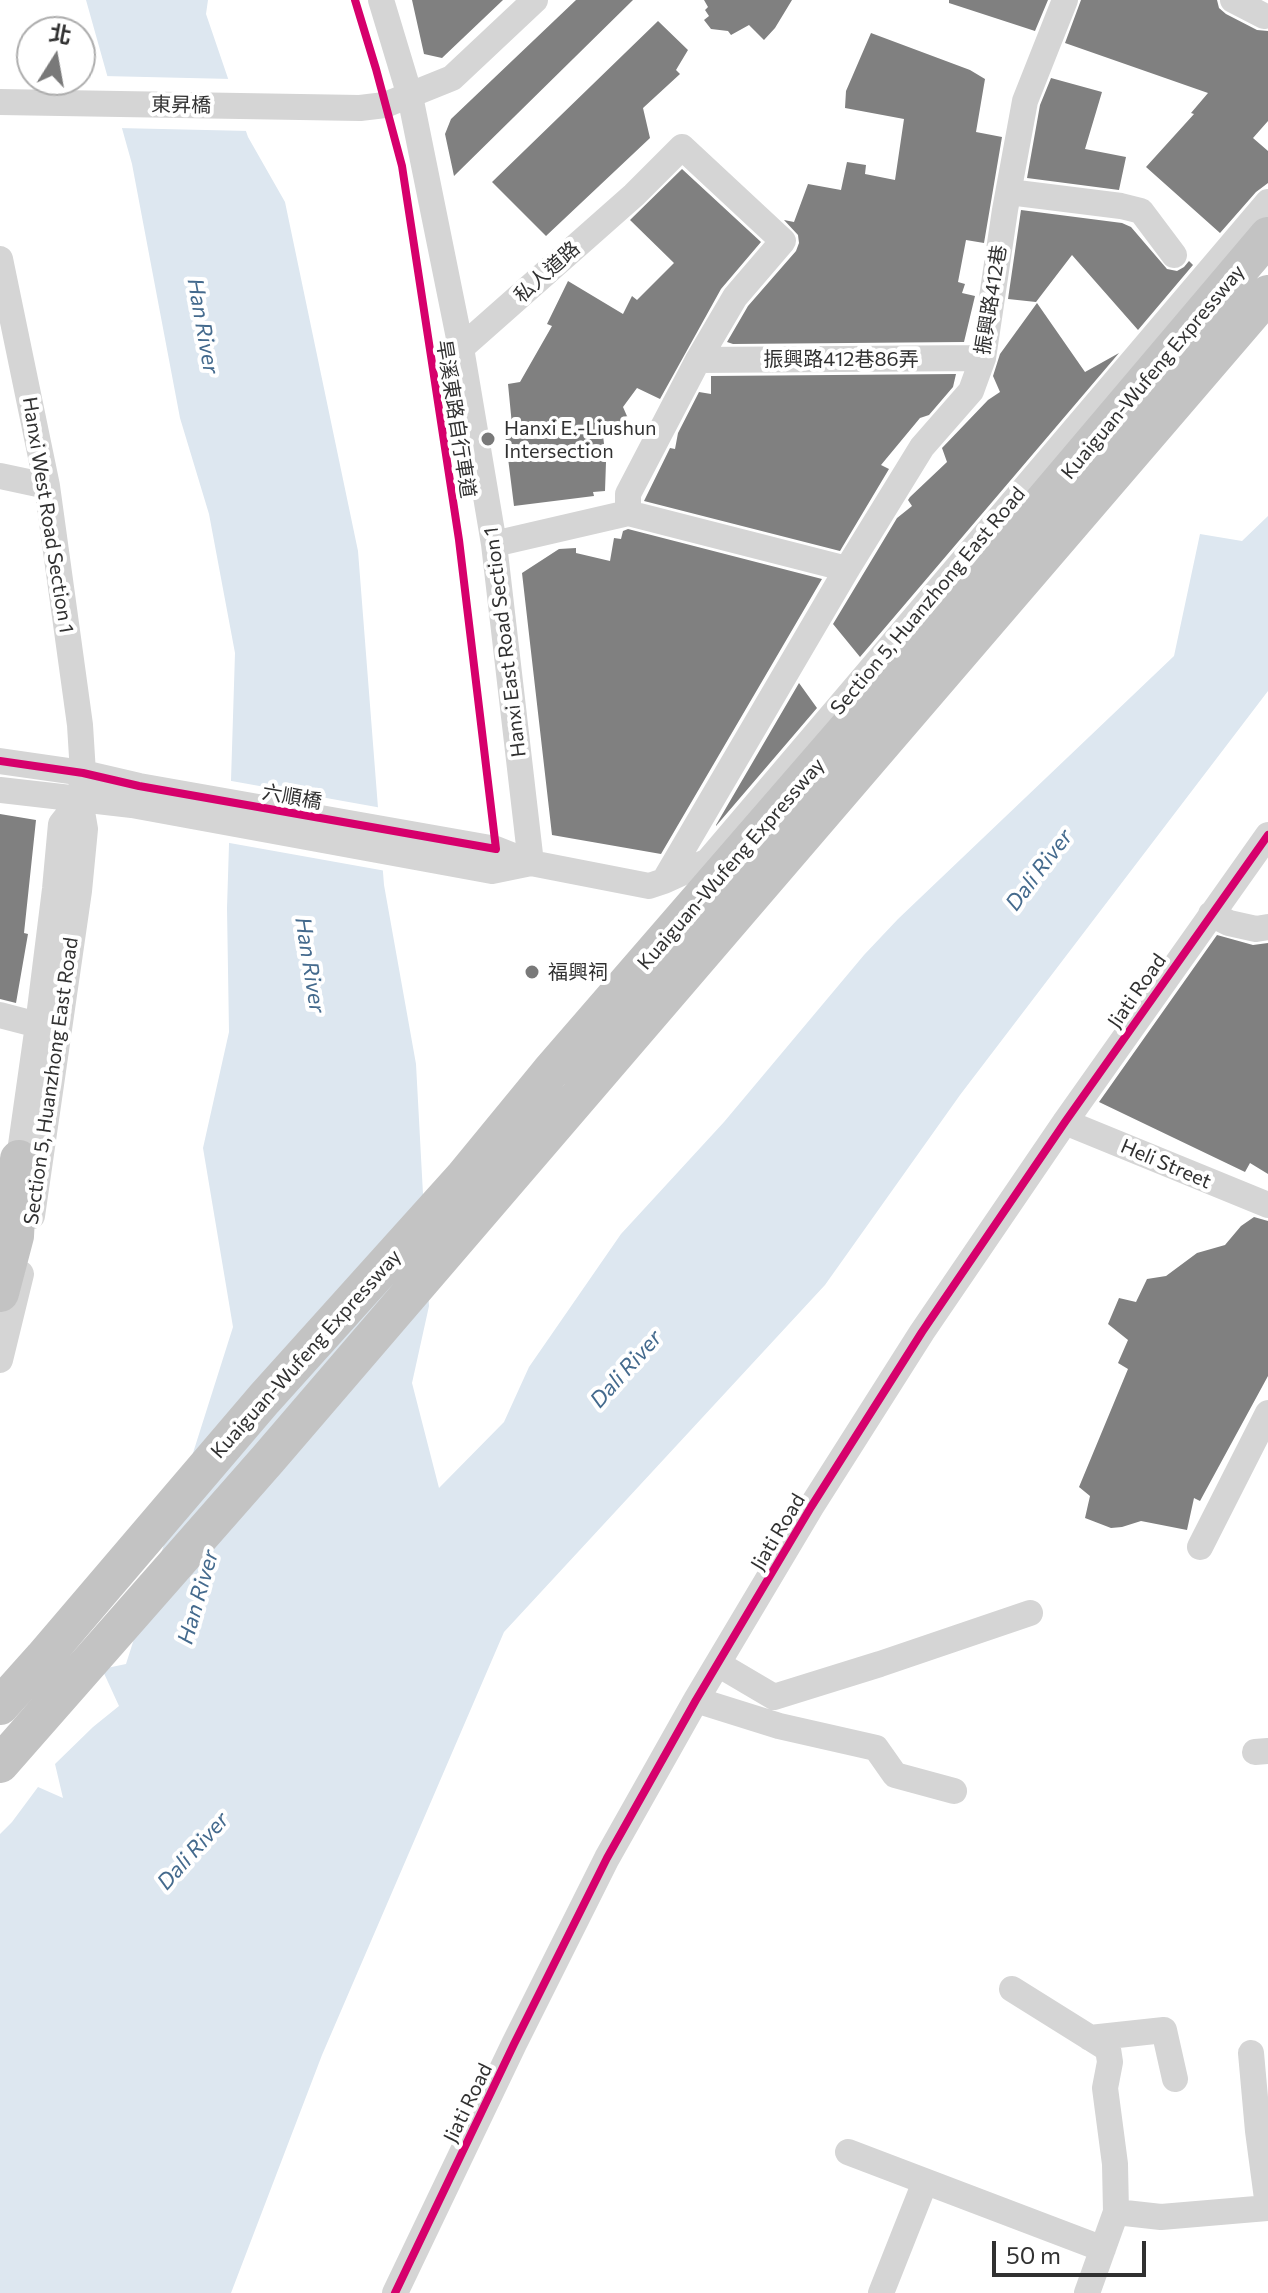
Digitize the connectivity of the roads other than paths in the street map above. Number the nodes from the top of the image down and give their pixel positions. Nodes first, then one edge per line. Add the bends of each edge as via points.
1 (381, 0) edge
2 (535, 0) edge
3 (1065, 0) edge
4 (1233, 0) edge
5 (1264, 16) dead end
6 (410, 96) junction
7 (1, 102) edge
8 (1009, 192) junction
9 (1268, 202) edge
10 (1268, 236) edge
11 (1174, 255) dead end
12 (0, 259) edge
13 (1268, 294) edge
14 (461, 348) junction
15 (983, 358) junction
16 (698, 360) junction
17 (0, 476) edge
18 (47, 486) junction
19 (628, 513) junction
20 (494, 544) junction
21 (847, 569) junction
22 (0, 761) edge
23 (83, 773) junction
24 (0, 790) edge
25 (80, 800) junction
26 (1268, 835) edge
27 (531, 863) junction
28 (664, 881) junction
29 (1211, 914) junction
30 (1268, 927) edge
31 (0, 1015) edge
32 (38, 1025) junction
33 (1065, 1122) junction
34 (19, 1159) junction
35 (1268, 1205) edge
36 (0, 1230) edge
37 (0, 1293) edge
38 (0, 1360) edge
39 (1268, 1413) edge
40 (1200, 1547) dead end
41 (1030, 1613) dead end
42 (718, 1664) junction
43 (696, 1700) junction
44 (0, 1706) edge
45 (0, 1764) edge
46 (954, 1791) dead end
47 (1012, 1989) dead end
48 (1090, 2038) junction
49 (1251, 2053) dead end
50 (1175, 2079) dead end
51 (848, 2152) dead end
52 (925, 2182) junction
53 (1268, 2207) edge
54 (1116, 2212) junction
55 (1103, 2249) junction
56 (395, 2293) edge
57 (883, 2293) edge
58 (1087, 2293) edge

1 - 6 street, Hanxi East Road Section 1
2 - 6 street, 東昇橋 via 452,78
3 - 8 street, 振興路412巷 via 1025,101
4 - 5 street
6 - 7 street, 東昇橋 via 360,108
6 - 14 street, Hanxi East Road Section 1
8 - 11 street via 1141,211
8 - 15 street, 振興路412巷
9 - 28 street, Section 5, Huanzhong East Road via 708,861
10 - 44 highway, Kuaiguan-Wufeng Expressway via 463,1178
12 - 18 street, Hanxi West Road Section 1
13 - 45 highway, Kuaiguan-Wufeng Expressway
14 - 16 street, 私人道路 via 682,147 783,241 735,297
14 - 20 street, Hanxi East Road Section 1
15 - 16 street, 振興路412巷86弄
15 - 21 street, 振興路412巷 via 971,391 922,447
16 - 19 street via 628,494
17 - 18 street
18 - 23 street, Hanxi West Road Section 1
19 - 20 street
19 - 21 street
20 - 27 street, Hanxi East Road Section 1
21 - 28 street, 振興路412巷
22 - 23 street, 六順橋
23 - 25 street, Section 5, Huanzhong East Road
23 - 27 street, 六順橋 via 496,849
24 - 25 street, 六順橋
25 - 27 street, 六順橋 via 492,871
25 - 32 street, Section 5, Huanzhong East Road via 61,824
25 - 38 street, Section 5, Huanzhong East Road via 85,829 68,966 27,1252
26 - 29 street, Jiati Road
27 - 28 street, Section 5, Huanzhong East Road via 649,886
29 - 30 street via 1229,923
29 - 33 street, Jiati Road
31 - 32 street
32 - 34 street, Section 5, Huanzhong East Road
33 - 35 street, Heli Street
33 - 42 street, Jiati Road via 896,1373
34 - 36 street, Section 5, Huanzhong East Road
34 - 37 highway via 15,1236
39 - 40 street
41 - 42 street via 774,1697
42 - 43 street, Jiati Road
43 - 46 street via 876,1748 895,1775
43 - 56 street, Jiati Road via 581,1909
47 - 48 street
48 - 50 street via 1164,2030
48 - 54 street via 1108,2049 1110,2062 1105,2088
49 - 53 street
51 - 52 street
52 - 55 street
52 - 57 street
53 - 54 street via 1161,2217
54 - 55 street
55 - 58 street

